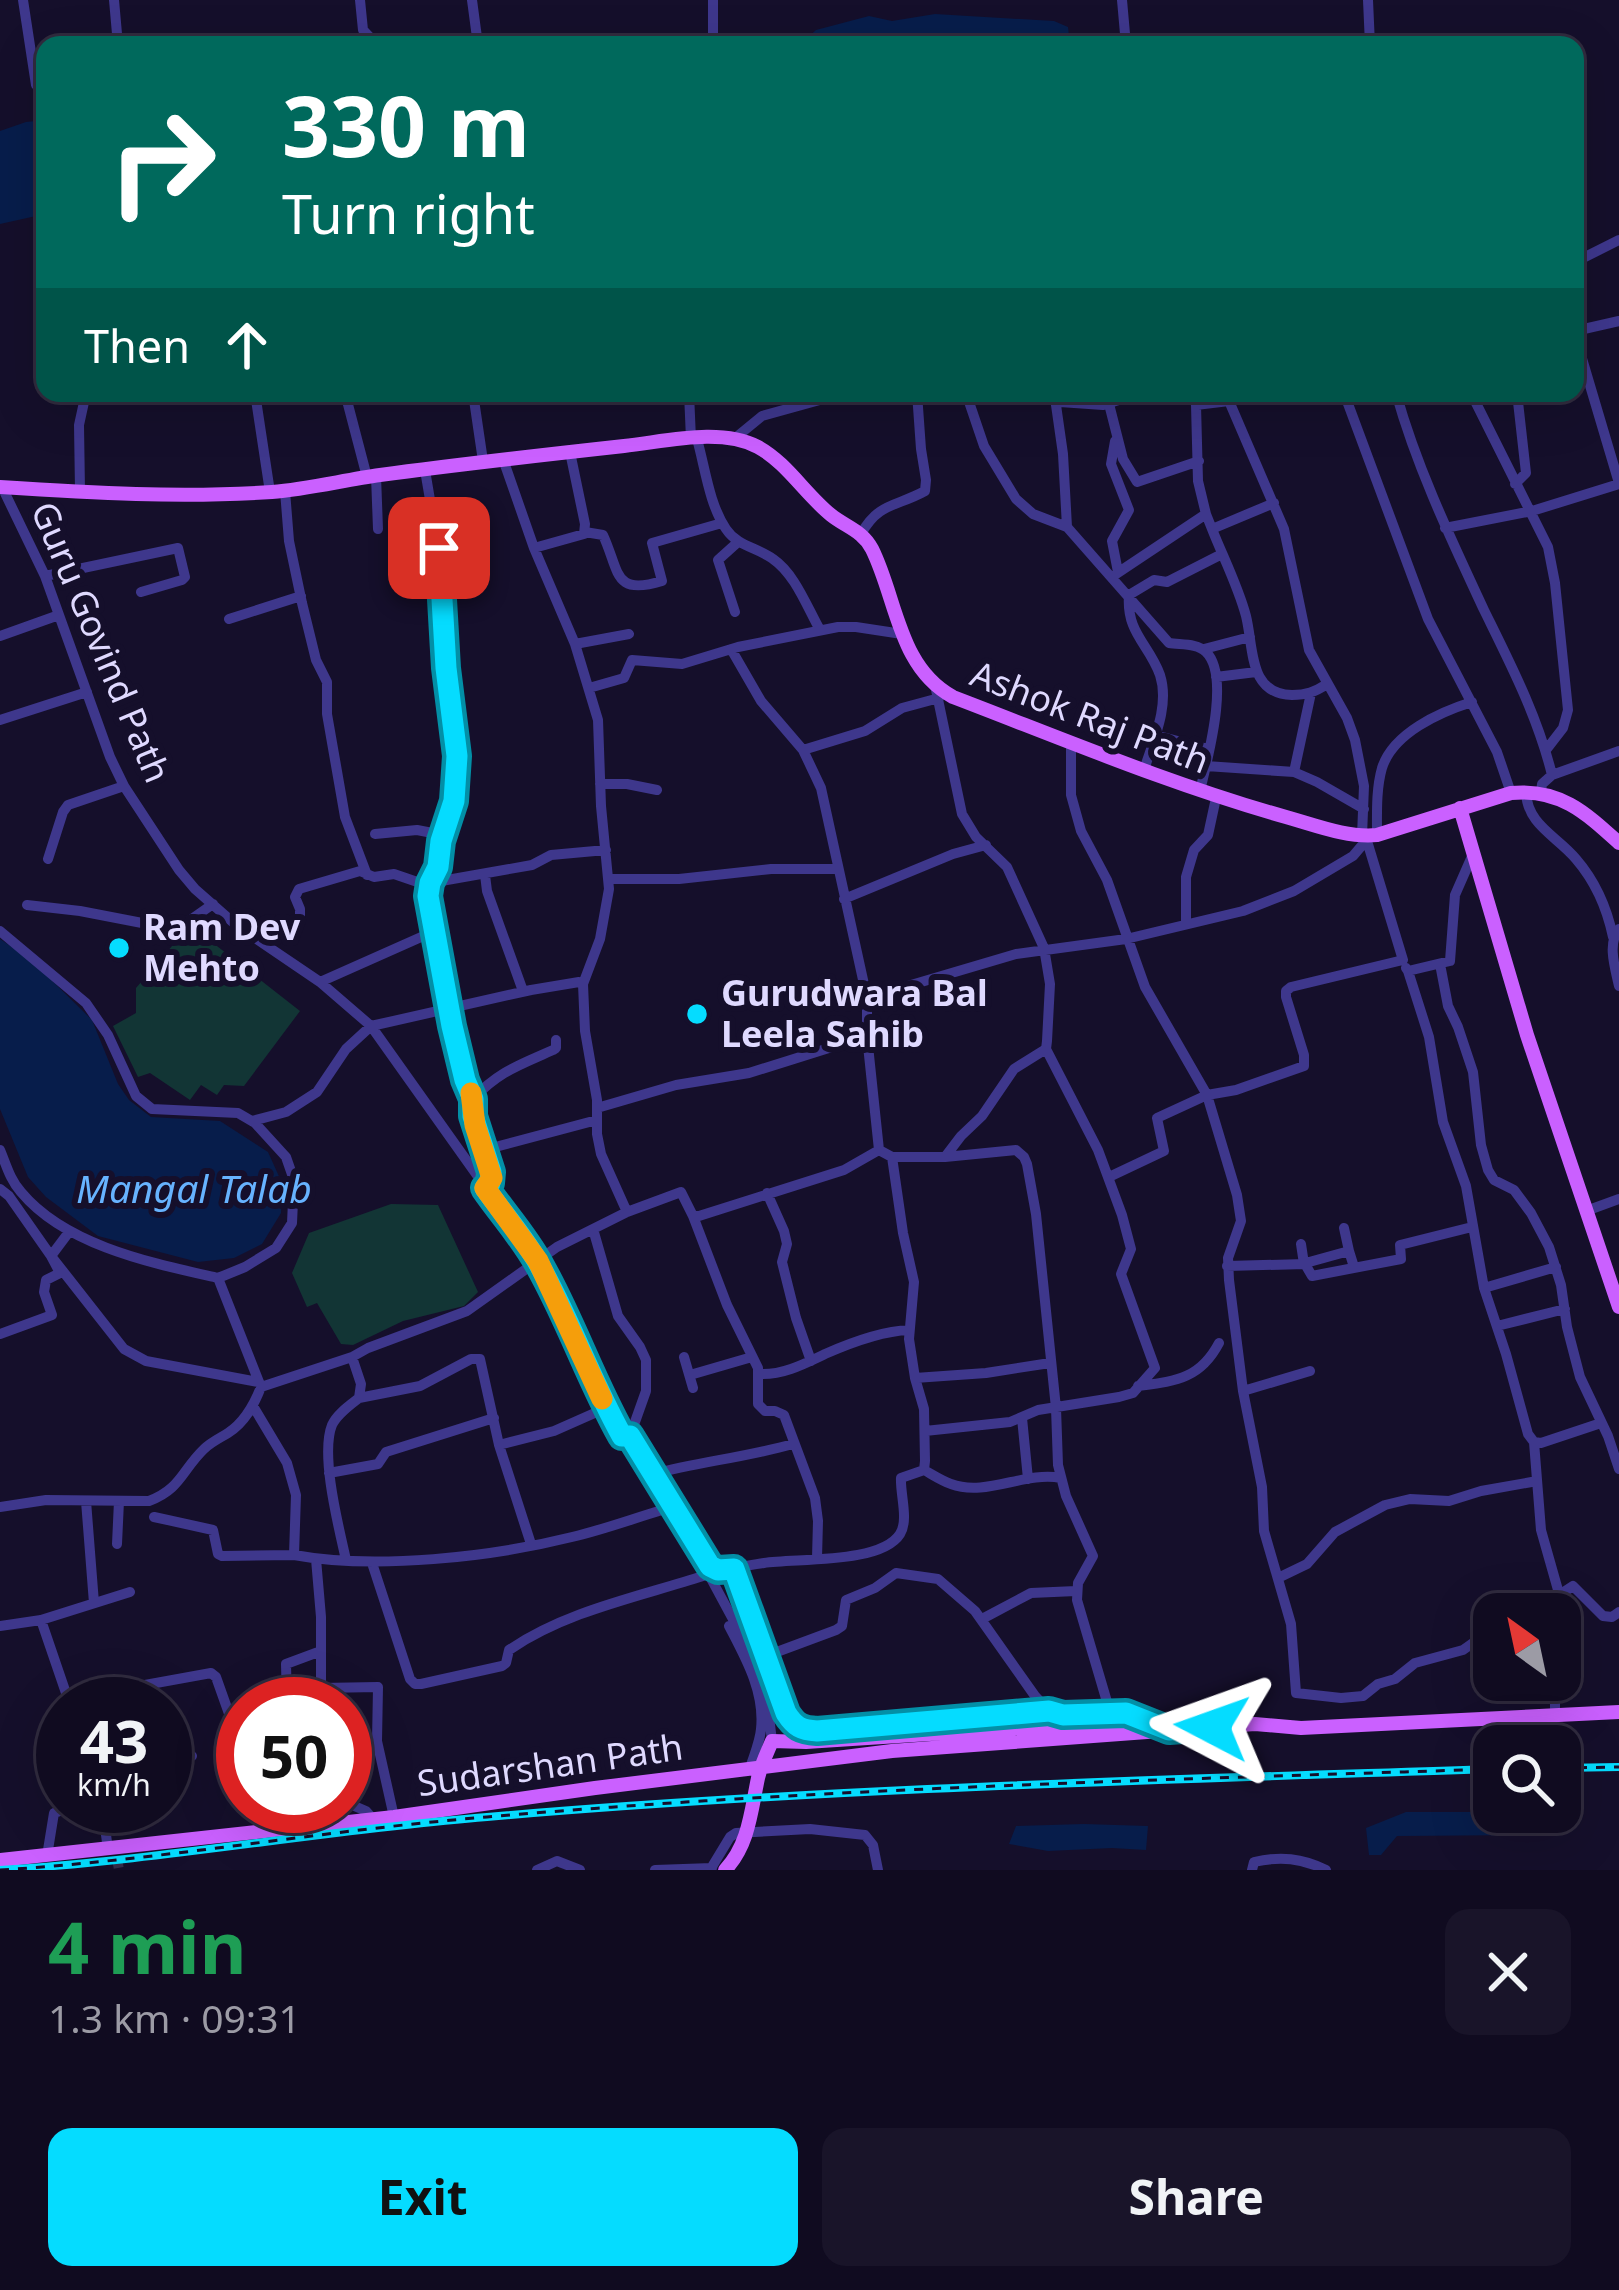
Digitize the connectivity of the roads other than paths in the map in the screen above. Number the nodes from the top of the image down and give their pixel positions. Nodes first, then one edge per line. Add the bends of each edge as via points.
1 (23, 0) edge
2 (114, 0) edge
3 (360, 0) edge
4 (472, 0) edge
5 (712, 0) edge
6 (1122, 0) edge
7 (1367, 0) edge
8 (117, 36) edge
9 (368, 36) edge
10 (477, 36) edge
11 (713, 36) edge
12 (1125, 36) edge
13 (1369, 36) edge
14 (36, 85) dead end
15 (1619, 240) edge
16 (1584, 258) edge
17 (1619, 321) edge
18 (1584, 331) edge
19 (1584, 364) edge
20 (84, 402) edge
21 (257, 402) edge
22 (348, 402) edge
23 (474, 402) edge
24 (690, 402) edge
25 (812, 402) edge
26 (918, 402) edge
27 (969, 402) edge
28 (1055, 402) edge
29 (1060, 402) edge
30 (1115, 402) edge
31 (1194, 402) edge
32 (1229, 402) edge
33 (1347, 402) edge
34 (1399, 402) edge
35 (1475, 402) edge
36 (1518, 402) edge
37 (1109, 404) junction
38 (1117, 437) junction
39 (694, 439) junction
40 (734, 439) junction
41 (570, 452) junction
42 (503, 459) junction
43 (483, 461) junction
44 (1198, 461) junction
45 (425, 470) junction
46 (372, 477) junction
47 (1515, 484) junction
48 (1619, 484) edge
49 (1, 487) edge
50 (80, 491) junction
51 (277, 491) junction
52 (1274, 502) junction
53 (1532, 511) junction
54 (1206, 514) junction
55 (722, 523) junction
56 (1067, 526) junction
57 (1445, 528) junction
58 (378, 529) dead end
59 (1211, 529) junction
60 (585, 532) junction
61 (861, 534) junction
62 (738, 542) junction
63 (534, 548) junction
64 (1222, 554) junction
65 (1115, 574) junction
66 (45, 576) junction
67 (141, 592) dead end
68 (1129, 595) junction
69 (301, 596) junction
70 (735, 612) dead end
71 (59, 615) junction
72 (230, 620) dead end
73 (820, 630) junction
74 (629, 634) dead end
75 (902, 634) junction
76 (0, 636) edge
77 (1250, 637) junction
78 (575, 644) junction
79 (731, 649) junction
80 (1204, 649) junction
81 (1256, 672) junction
82 (1216, 676) junction
83 (1327, 684) junction
84 (589, 688) junction
85 (937, 691) junction
86 (87, 692) junction
87 (1311, 694) junction
88 (1472, 702) junction
89 (0, 720) edge
90 (1155, 735) junction
91 (1071, 742) junction
92 (1208, 749) junction
93 (803, 750) junction
94 (1546, 750) junction
95 (1619, 751) edge
96 (1205, 766) junction
97 (1144, 770) junction
98 (1294, 772) junction
99 (1552, 775) junction
100 (601, 784) junction
101 (124, 787) junction
102 (657, 790) dead end
103 (1200, 791) junction
104 (1526, 793) junction
105 (1216, 798) junction
106 (1460, 808) junction
107 (1364, 809) junction
108 (375, 834) dead end
109 (443, 835) junction
110 (1369, 837) junction
111 (1619, 842) edge
112 (986, 845) junction
113 (606, 850) junction
114 (1473, 854) junction
115 (48, 859) dead end
116 (837, 868) junction
117 (367, 875) junction
118 (485, 875) junction
119 (609, 879) junction
120 (429, 885) junction
121 (844, 899) junction
122 (213, 904) junction
123 (27, 905) dead end
124 (1186, 924) junction
125 (0, 931) edge
126 (433, 931) junction
127 (1616, 933) edge
128 (250, 935) junction
129 (1126, 939) junction
130 (1044, 948) junction
131 (1440, 964) junction
132 (1405, 966) junction
133 (320, 982) junction
134 (583, 984) junction
135 (1619, 986) edge
136 (523, 992) junction
137 (867, 998) junction
138 (448, 1009) junction
139 (371, 1026) junction
140 (867, 1036) junction
141 (556, 1040) dead end
142 (1046, 1049) junction
143 (1207, 1096) junction
144 (473, 1099) junction
145 (597, 1114) junction
146 (252, 1121) junction
147 (0, 1150) edge
148 (484, 1150) junction
149 (879, 1150) junction
150 (892, 1156) junction
151 (945, 1157) junction
152 (1109, 1178) junction
153 (485, 1188) junction
154 (0, 1189) edge
155 (766, 1193) junction
156 (1619, 1199) edge
157 (1586, 1211) junction
158 (628, 1212) junction
159 (693, 1216) junction
160 (1472, 1227) junction
161 (1344, 1228) dead end
162 (593, 1229) junction
163 (69, 1232) junction
164 (1301, 1244) dead end
165 (1349, 1251) junction
166 (50, 1256) junction
167 (538, 1261) junction
168 (1303, 1264) junction
169 (1227, 1266) junction
170 (1354, 1267) junction
171 (1556, 1267) junction
172 (218, 1277) junction
173 (1484, 1288) junction
174 (1619, 1307) edge
175 (1565, 1309) junction
176 (1497, 1326) junction
177 (909, 1330) junction
178 (0, 1334) edge
179 (1219, 1343) dead end
180 (352, 1357) junction
181 (684, 1357) dead end
182 (752, 1357) junction
183 (811, 1361) junction
184 (1050, 1364) junction
185 (1310, 1371) dead end
186 (760, 1374) junction
187 (915, 1378) junction
188 (260, 1385) junction
189 (1138, 1386) junction
190 (1243, 1391) junction
191 (359, 1398) junction
192 (254, 1406) junction
193 (607, 1408) junction
194 (1056, 1408) junction
195 (494, 1418) junction
196 (1022, 1418) junction
197 (1601, 1423) junction
198 (925, 1431) junction
199 (626, 1436) junction
200 (1534, 1442) junction
201 (499, 1444) junction
202 (793, 1444) junction
203 (1619, 1469) edge
204 (924, 1470) junction
205 (329, 1473) junction
206 (653, 1474) junction
207 (1060, 1478) junction
208 (1028, 1479) junction
209 (1538, 1481) junction
210 (86, 1501) junction
211 (118, 1501) junction
212 (0, 1507) edge
213 (662, 1510) junction
214 (154, 1517) dead end
215 (117, 1544) dead end
216 (532, 1544) junction
217 (294, 1555) junction
218 (817, 1558) junction
219 (316, 1559) junction
220 (346, 1560) junction
221 (372, 1563) junction
222 (734, 1569) junction
223 (703, 1576) junction
224 (1278, 1578) junction
225 (1076, 1591) junction
226 (130, 1592) dead end
227 (1556, 1593) edge
228 (1581, 1594) edge
229 (94, 1603) junction
230 (1619, 1612) edge
231 (982, 1619) junction
232 (41, 1620) junction
233 (0, 1626) edge
234 (1473, 1643) edge
235 (321, 1651) junction
236 (766, 1656) junction
237 (60, 1677) edge
238 (183, 1677) edge
239 (285, 1677) edge
240 (216, 1680) edge
241 (1555, 1701) edge
242 (1049, 1711) junction
243 (1110, 1712) junction
244 (1619, 1712) edge
245 (1555, 1717) junction
246 (1140, 1720) junction
247 (1169, 1730) junction
248 (772, 1741) junction
249 (750, 1768) junction
250 (394, 1816) junction
251 (373, 1819) joint
252 (51, 1833) edge
253 (107, 1833) edge
254 (114, 1852) junction
255 (47, 1856) junction
256 (0, 1860) edge
257 (1319, 1868) edge
258 (716, 1869) edge
259 (537, 1870) edge
260 (580, 1870) edge
261 (655, 1870) edge
262 (878, 1870) edge
263 (1252, 1870) edge

1 - 14 street
2 - 8 street
3 - 9 street
4 - 10 street
5 - 11 street
6 - 12 street
7 - 13 street
15 - 16 street
17 - 18 street
19 - 48 street
20 - 50 street
21 - 51 street
22 - 46 street
23 - 43 street
24 - 39 street
25 - 40 street via 763,416
26 - 61 street via 925,491 882,508
27 - 56 street via 1016,499
28 - 56 street
29 - 37 street
30 - 37 street
31 - 44 street
32 - 52 street
33 - 88 street via 1428,619
34 - 57 street
35 - 47 street
36 - 47 street via 1526,472
37 - 38 street
38 - 44 street via 1137,482
38 - 65 street via 1111,464 1129,510 1112,541
39 - 40 main road, Ashok Raj Path
39 - 41 main road, Ashok Raj Path
39 - 55 street
40 - 61 main road, Ashok Raj Path via 776,459
41 - 42 main road, Ashok Raj Path
41 - 60 street
42 - 43 main road, Ashok Raj Path
42 - 63 street
43 - 45 main road, Ashok Raj Path
44 - 54 street
45 - 46 main road, Ashok Raj Path
45 - 109 street via 457,745
46 - 51 main road, Ashok Raj Path
46 - 58 street
47 - 53 street
48 - 53 street
49 - 50 main road, Ashok Raj Path
49 - 66 street, Guru Govind Path
50 - 51 main road, Ashok Raj Path
51 - 69 street
52 - 59 street
52 - 83 street via 1307,643
53 - 57 street
53 - 94 street via 1551,559 1568,699 1563,728
54 - 59 street
54 - 65 street
55 - 60 street via 652,543 662,581 634,588 619,575 603,535
55 - 62 street
56 - 65 street
57 - 94 street
59 - 64 street
60 - 63 street
61 - 75 main road, Ashok Raj Path
62 - 70 street via 718,560
62 - 73 street via 780,565
63 - 78 street
64 - 68 street
64 - 77 street
65 - 68 street
66 - 67 street via 178,548 185,577
66 - 71 street, Guru Govind Path
68 - 80 street via 1169,643
68 - 90 street via 1135,632 1160,676
69 - 72 street
69 - 117 street via 328,686 345,818
71 - 76 street
71 - 86 street, Guru Govind Path
73 - 75 street
73 - 79 street
74 - 78 street
75 - 85 main road, Ashok Raj Path
77 - 80 street
77 - 81 street
78 - 84 street
79 - 84 street via 682,664 632,660 624,678
79 - 93 street
80 - 82 street
81 - 82 street
81 - 87 street via 1273,692
82 - 92 street
83 - 87 street
83 - 107 street via 1355,740
84 - 100 street
85 - 91 main road, Ashok Raj Path
85 - 93 street via 857,734
85 - 112 street via 962,814
86 - 89 street
86 - 101 street, Guru Govind Path
87 - 98 street
88 - 104 street
88 - 110 street via 1425,723 1390,753
90 - 92 street
90 - 97 street
91 - 97 main road, Ashok Raj Path
91 - 129 street via 1074,810
92 - 96 street
93 - 116 street via 825,803
94 - 99 street
95 - 99 street
96 - 98 street
96 - 103 street
97 - 103 main road, Ashok Raj Path
98 - 107 street
99 - 104 street
100 - 102 street
100 - 113 street
101 - 115 street via 68,805
101 - 122 street, Guru Govind Path via 179,870
103 - 105 main road, Ashok Raj Path
104 - 106 main road
104 - 111 main road via 1566,801
104 - 127 street via 1534,820 1572,854
105 - 110 main road, Ashok Raj Path
105 - 124 street via 1186,877
106 - 110 main road
106 - 114 main road
107 - 110 street
108 - 109 street
109 - 120 street
110 - 124 street via 1354,856 1283,896
110 - 132 street
112 - 121 street
112 - 130 street via 1014,878
113 - 118 street via 556,854
113 - 119 street
114 - 131 street via 1455,896 1452,955
114 - 157 main road
116 - 119 street
116 - 121 street
117 - 120 street
117 - 128 street via 356,871 299,889 294,921
118 - 120 street
118 - 136 street
119 - 134 street via 604,925
120 - 126 street
121 - 137 street
122 - 123 street via 168,928
122 - 128 street, Guru Govind Path
124 - 129 street
125 - 146 street via 86,1003 143,1105
126 - 133 street
126 - 138 street
127 - 135 street
128 - 133 street, Guru Govind Path
129 - 130 street
129 - 143 street
130 - 137 street
130 - 142 street via 1051,984
131 - 132 street
131 - 171 street via 1473,1072 1488,1170 1524,1204
132 - 143 street via 1286,991 1304,1066
132 - 160 street
133 - 139 street, Guru Govind Path
134 - 136 street
134 - 145 street
136 - 138 street
137 - 140 street
138 - 139 street
138 - 144 street
139 - 146 street via 317,1092
139 - 153 street, Guru Govind Path
140 - 145 street via 749,1073 676,1084
140 - 149 street
141 - 144 street via 554,1051 498,1075
142 - 151 street via 1014,1069
142 - 152 street
143 - 152 street via 1157,1118 1164,1151
143 - 169 street via 1241,1214
144 - 148 street
145 - 148 street
145 - 158 street via 602,1154
146 - 172 street via 286,1157 292,1223 276,1248
147 - 163 street via 19,1190
148 - 153 street via 492,1178
149 - 150 street
149 - 155 street via 844,1170
150 - 151 street
150 - 177 street via 914,1282
151 - 184 street via 1008,1150 1024,1157
152 - 189 street via 1131,1249 1123,1281 1155,1362
153 - 167 street, Guru Govind Path
154 - 166 street
155 - 159 street
155 - 183 street via 784,1231 782,1262
156 - 157 street
157 - 174 main road
158 - 159 street via 681,1192
158 - 162 street
159 - 182 street
160 - 170 street via 1400,1245 1400,1259
160 - 173 street
161 - 165 street
162 - 167 street
162 - 199 street via 618,1316 646,1360 646,1391
163 - 166 street
163 - 172 street
164 - 168 street
165 - 168 street
165 - 170 street
166 - 178 street via 60,1273 46,1280 52,1315
166 - 188 street via 124,1349
167 - 180 street via 467,1311
167 - 193 street, Guru Govind Path
168 - 169 street
168 - 170 street via 1312,1276
169 - 190 street
171 - 173 street
171 - 175 street
172 - 188 street
173 - 176 street
175 - 176 street
175 - 197 street via 1580,1377
176 - 200 street
177 - 183 street
177 - 187 street
179 - 189 street via 1192,1374
180 - 188 street
180 - 191 street
181 - 182 street via 692,1381
182 - 186 street
183 - 186 street
184 - 187 street
184 - 194 street
185 - 190 street
186 - 202 street via 758,1404 784,1415
187 - 198 street
188 - 192 street
189 - 194 street
190 - 224 street
191 - 195 street via 420,1386 476,1358
191 - 205 street via 331,1427
192 - 211 street via 200,1453 177,1486 149,1501
192 - 217 street via 296,1495
193 - 199 street, Guru Govind Path
193 - 201 street
194 - 196 street
194 - 207 street
195 - 201 street
195 - 205 street via 386,1452 378,1464
196 - 198 street
196 - 208 street
197 - 200 street
197 - 203 street
198 - 204 street
199 - 206 street
199 - 213 street via 621,1442
199 - 248 street via 757,1664
200 - 209 street
201 - 216 street
202 - 206 street
202 - 218 street via 815,1498
204 - 208 street via 961,1486
204 - 218 street via 901,1478 898,1537 868,1553
205 - 220 street
206 - 222 street via 710,1566
207 - 208 street
207 - 225 street via 1093,1556
209 - 224 street via 1385,1505
209 - 227 street
210 - 211 street
210 - 212 street
210 - 229 street
211 - 215 street
213 - 216 street
213 - 223 street
214 - 217 street via 213,1530 222,1556
216 - 221 street
217 - 219 street
218 - 222 street
219 - 220 street
219 - 235 street
220 - 221 street
221 - 223 street via 410,1679 421,1684 502,1666 509,1650 544,1630
222 - 236 street
223 - 249 street via 758,1693 761,1729
224 - 234 street via 1296,1693 1363,1696 1414,1663
225 - 231 street via 1031,1593
225 - 243 street
226 - 229 street
228 - 230 street via 1603,1616
229 - 232 street
231 - 236 street via 938,1579 896,1574 846,1600 836,1630
231 - 242 street
232 - 233 street
232 - 237 street
235 - 239 street via 286,1664
235 - 250 street via 321,1688 378,1687 376,1741
236 - 242 street via 786,1713 803,1730
238 - 240 street via 206,1672
241 - 245 street
242 - 243 street
243 - 246 street
244 - 245 main road, Sudarshan Path
245 - 247 main road, Sudarshan Path
246 - 247 main road
246 - 248 main road
247 - 249 main road, Sudarshan Path
248 - 258 main road via 736,1858
249 - 250 main road, Sudarshan Path
250 - 251 main road, Sudarshan Path
251 - 254 main road, Sudarshan Path
252 - 255 street
253 - 254 street
254 - 255 main road, Sudarshan Path
255 - 256 main road, Sudarshan Path
257 - 263 street via 1295,1858 1260,1860
258 - 261 street
258 - 262 street via 736,1833 810,1829 865,1835
259 - 260 street via 557,1861

